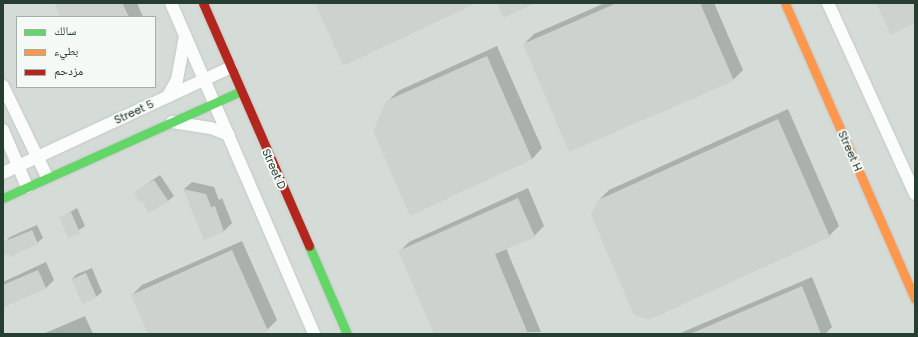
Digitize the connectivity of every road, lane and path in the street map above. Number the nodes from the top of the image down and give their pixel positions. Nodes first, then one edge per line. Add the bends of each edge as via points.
1 (171, 3) edge
2 (203, 3) edge
3 (786, 3) edge
4 (828, 3) edge
5 (185, 36) junction
6 (230, 67) junction
7 (205, 79) junction
8 (3, 86) edge
9 (241, 91) junction
10 (168, 96) junction
11 (215, 103) junction
12 (171, 122) junction
13 (3, 130) edge
14 (229, 135) junction
15 (38, 157) junction
16 (18, 166) junction
17 (3, 173) edge
18 (47, 177) junction
19 (27, 187) junction
20 (915, 194) edge
21 (3, 198) edge
22 (915, 299) edge
23 (314, 334) edge
24 (346, 334) edge

1 - 5 street
2 - 6 street, Street D
3 - 22 street, Street H
4 - 20 street
5 - 7 street
5 - 10 street via 177,80
6 - 7 street, Street 5
6 - 9 street, Street D
7 - 10 street, Street 5
7 - 11 street
8 - 15 street
9 - 11 street
9 - 24 street, Street D
10 - 15 street, Street 5
11 - 12 street
11 - 14 street
12 - 14 street via 211,128
12 - 18 street
13 - 16 street
14 - 23 street
15 - 16 street, Street 5
15 - 18 street
16 - 17 street, Street 5
16 - 19 street
18 - 19 street
19 - 21 street

